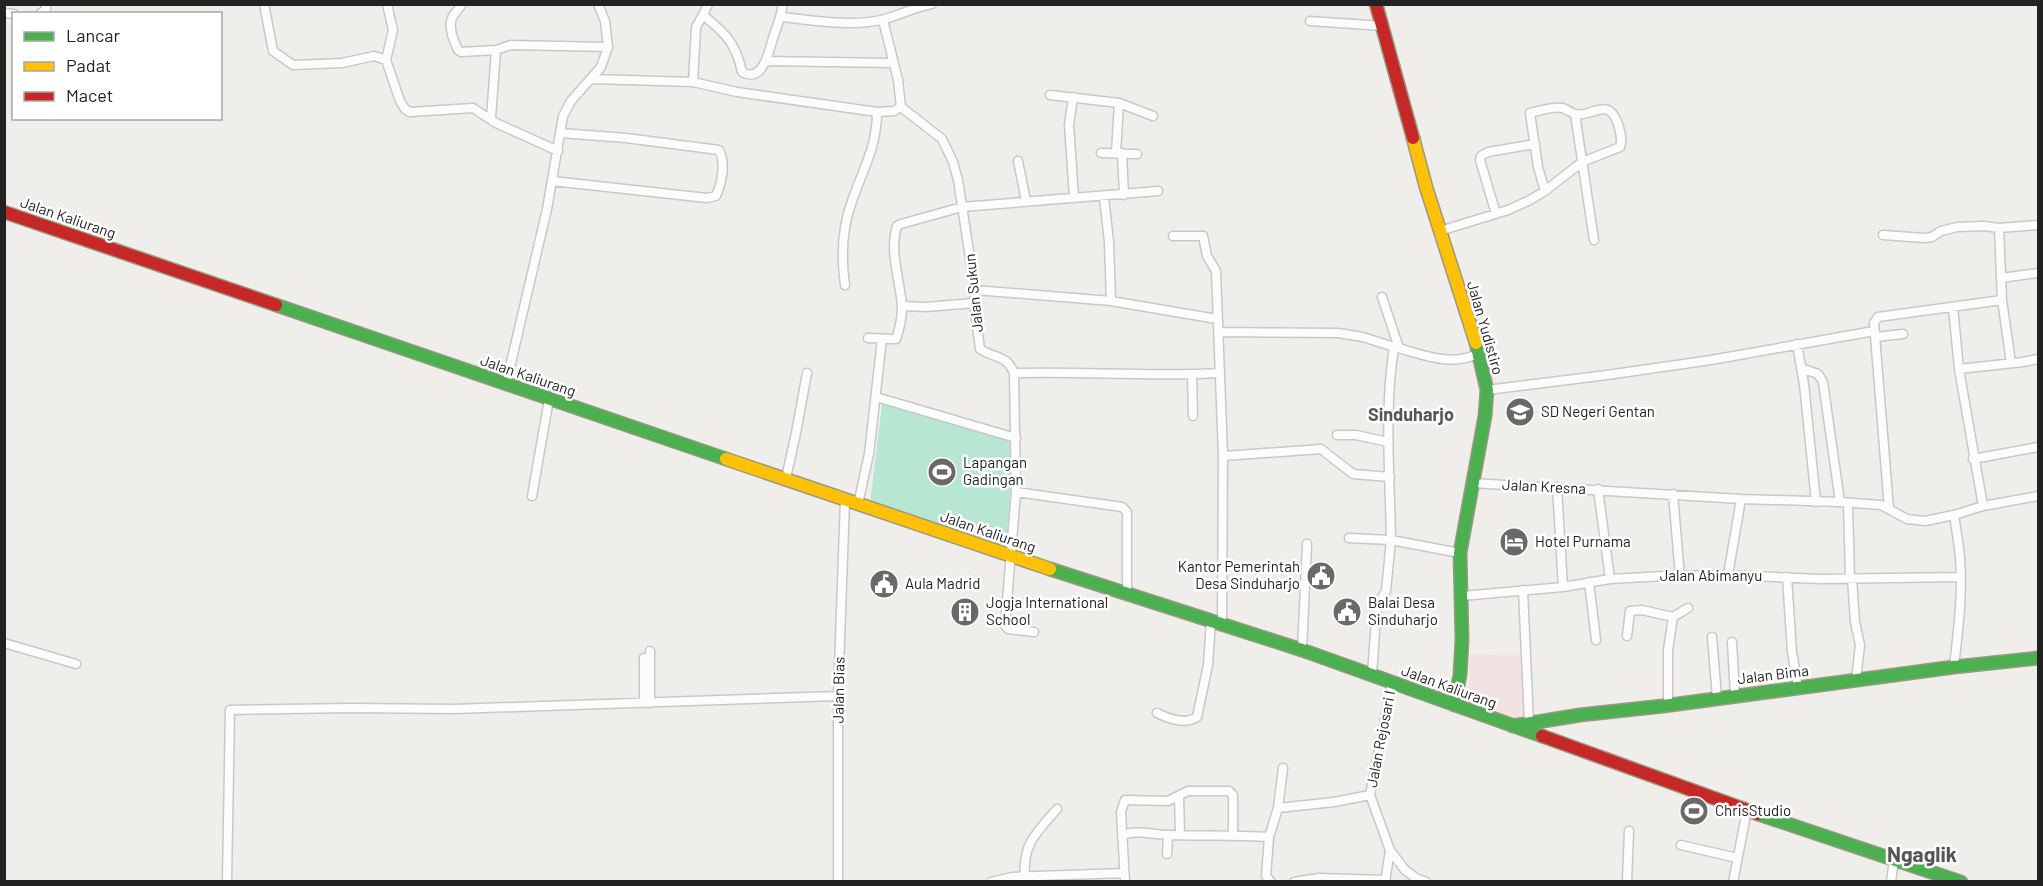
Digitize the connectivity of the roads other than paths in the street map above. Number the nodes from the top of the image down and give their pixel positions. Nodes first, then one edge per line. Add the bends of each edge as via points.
1 (264, 4) edge
2 (387, 4) edge
3 (462, 4) edge
4 (598, 4) edge
5 (708, 4) edge
6 (783, 4) edge
7 (932, 4) edge
8 (1376, 4) edge
9 (703, 15) junction
10 (781, 18) junction
11 (883, 20) junction
12 (1310, 21) dead end
13 (1382, 26) junction
14 (608, 47) junction
15 (496, 50) junction
16 (386, 60) junction
17 (766, 61) junction
18 (893, 63) junction
19 (592, 79) junction
20 (693, 82) junction
21 (1050, 95) dead end
22 (1073, 98) junction
23 (1119, 103) junction
24 (901, 107) junction
25 (878, 112) junction
26 (1575, 114) junction
27 (1153, 116) dead end
28 (491, 118) junction
29 (561, 133) junction
30 (1535, 144) junction
31 (558, 151) junction
32 (1101, 153) dead end
33 (1119, 153) junction
34 (1137, 154) dead end
35 (1018, 161) dead end
36 (1582, 162) junction
37 (552, 181) junction
38 (1158, 191) dead end
39 (1545, 192) junction
40 (1125, 195) junction
41 (1074, 197) junction
42 (1104, 197) junction
43 (1026, 201) junction
44 (962, 207) junction
45 (4, 212) edge
46 (1496, 214) junction
47 (2038, 225) edge
48 (1999, 228) junction
49 (1440, 231) junction
50 (1883, 235) dead end
51 (1173, 236) dead end
52 (1593, 240) dead end
53 (2038, 273) edge
54 (2001, 278) junction
55 (845, 285) dead end
56 (975, 290) junction
57 (1382, 297) dead end
58 (2002, 300) junction
59 (1111, 301) junction
60 (974, 303) junction
61 (902, 306) junction
62 (1953, 307) junction
63 (1217, 318) junction
64 (1219, 332) junction
65 (1875, 334) junction
66 (1903, 334) dead end
67 (868, 338) dead end
68 (882, 339) junction
69 (1797, 344) junction
70 (1397, 347) junction
71 (1479, 353) junction
72 (2038, 359) edge
73 (2011, 363) junction
74 (1801, 368) junction
75 (1959, 369) junction
76 (807, 373) dead end
77 (1014, 373) junction
78 (1220, 373) junction
79 (1192, 374) junction
80 (506, 384) junction
81 (1487, 390) junction
82 (876, 397) junction
83 (549, 399) junction
84 (1193, 416) dead end
85 (1336, 435) dead end
86 (1016, 438) junction
87 (1388, 442) junction
88 (2038, 447) edge
89 (1223, 456) junction
90 (1974, 459) junction
91 (1390, 477) junction
92 (786, 478) junction
93 (1472, 483) junction
94 (1557, 488) junction
95 (1598, 489) junction
96 (1016, 492) junction
97 (1673, 494) junction
98 (532, 496) dead end
99 (2038, 496) edge
100 (1741, 499) junction
101 (845, 500) junction
102 (1816, 502) junction
103 (1844, 502) junction
104 (858, 504) junction
105 (1983, 506) junction
106 (1889, 509) junction
107 (1954, 515) junction
108 (1349, 538) dead end
109 (1391, 540) junction
110 (1307, 544) dead end
111 (1460, 553) junction
112 (1010, 556) junction
113 (1728, 575) junction
114 (1680, 576) junction
115 (1787, 577) junction
116 (1961, 577) junction
117 (1851, 578) junction
118 (1610, 579) junction
119 (1588, 582) junction
120 (1563, 586) junction
121 (1523, 590) junction
122 (1127, 595) junction
123 (1462, 596) junction
124 (1688, 608) dead end
125 (1673, 617) junction
126 (1216, 623) junction
127 (1034, 632) dead end
128 (1628, 636) dead end
129 (1712, 637) dead end
130 (1596, 640) dead end
131 (1732, 642) dead end
132 (4, 643) edge
133 (1302, 650) junction
134 (647, 651) dead end
135 (2038, 658) edge
136 (76, 664) dead end
137 (1954, 667) junction
138 (1372, 675) junction
139 (1857, 680) junction
140 (1392, 683) junction
141 (1798, 687) junction
142 (1735, 695) junction
143 (838, 696) junction
144 (1717, 698) junction
145 (647, 703) junction
146 (1454, 705) junction
147 (1668, 705) junction
148 (1157, 712) dead end
149 (1535, 721) junction
150 (1512, 726) junction
151 (1538, 736) junction
152 (1283, 768) dead end
153 (1370, 795) junction
154 (1179, 796) junction
155 (1278, 808) junction
156 (1057, 809) dead end
157 (1747, 810) junction
158 (1629, 831) dead end
159 (1233, 834) junction
160 (1168, 835) junction
161 (1180, 835) junction
162 (1122, 836) junction
163 (1269, 837) junction
164 (1681, 845) dead end
165 (1390, 850) junction
166 (1167, 854) dead end
167 (1737, 858) junction
168 (1894, 859) junction
169 (1025, 877) junction
170 (1124, 878) edge
171 (1319, 880) edge
172 (1386, 881) edge
173 (227, 882) edge
174 (838, 882) edge
175 (991, 882) edge
176 (1271, 882) edge
177 (1294, 882) edge
178 (1426, 882) edge
179 (1627, 882) edge
180 (1733, 882) edge
181 (1891, 882) edge
182 (1961, 882) edge

1 - 16 street via 273,51 293,65 342,63 374,56
2 - 16 street via 393,30
3 - 15 street via 450,26 458,50
4 - 14 street
5 - 9 street
6 - 10 street
7 - 11 street
8 - 13 main road, Jalan Yudistiro
9 - 17 street via 735,48 742,72 757,72
9 - 20 street via 696,27
10 - 11 street
10 - 17 street
11 - 18 street
12 - 13 street
13 - 49 main road, Jalan Yudistiro
14 - 15 street via 512,45
14 - 19 street
15 - 28 street
16 - 28 street via 399,101 410,112 473,108
17 - 18 street
18 - 24 street
19 - 20 street
19 - 29 street via 571,101 563,116
20 - 25 street
21 - 22 street
22 - 23 street
22 - 41 street via 1069,125
23 - 27 street
23 - 33 street
24 - 25 street
24 - 44 street, Jalan Sukun via 942,139 953,162
25 - 55 street via 873,151 847,219 842,261
26 - 30 street via 1560,107 1530,113
26 - 36 street
26 - 36 street via 1609,110 1615,114 1622,142 1620,147
28 - 31 street
29 - 31 street
29 - 37 street via 719,150 723,160 720,186 716,196 707,198
30 - 39 street
30 - 46 street via 1481,156
31 - 37 street
32 - 33 street
33 - 34 street
33 - 40 street
35 - 43 street
36 - 39 street
36 - 52 street
37 - 80 street
38 - 40 street
39 - 46 street
40 - 42 street
41 - 42 street
41 - 43 street
42 - 59 street
43 - 44 street
44 - 56 street, Jalan Sukun
44 - 61 street via 897,226 894,248
45 - 80 main road, Jalan Kaliurang
46 - 49 street
47 - 48 street
48 - 50 street via 1957,227 1924,238
48 - 54 street
49 - 71 main road, Jalan Yudistiro
51 - 63 street via 1204,237 1207,256 1216,271
53 - 54 street
54 - 58 street
56 - 59 street
56 - 60 street, Jalan Sukun
57 - 70 street
58 - 62 street
58 - 73 street
59 - 63 street
60 - 61 street
60 - 77 street, Jalan Sukun via 980,349 1004,358
61 - 68 street via 896,339
62 - 65 street via 1878,317
62 - 75 street
63 - 64 street
64 - 70 street via 1338,333
64 - 78 street
65 - 66 street
65 - 69 street
65 - 106 street
67 - 68 street
68 - 82 street
69 - 74 street
69 - 81 street via 1619,374
70 - 71 street via 1449,360 1471,358
70 - 87 street
71 - 81 main road, Jalan Yudistiro
72 - 73 street
73 - 75 street
74 - 102 street
74 - 103 street via 1818,374 1823,382
75 - 90 street
76 - 92 street
77 - 79 street
77 - 86 street
78 - 79 street
78 - 89 street
79 - 84 street
80 - 83 main road, Jalan Kaliurang
81 - 93 main road, Jalan Yudistiro
82 - 86 street
82 - 104 street
83 - 92 main road, Jalan Kaliurang
83 - 98 street
85 - 87 street
86 - 96 street
87 - 91 street
88 - 90 street
89 - 91 street via 1321,449 1353,474
89 - 126 street
90 - 105 street
91 - 109 street
92 - 101 main road, Jalan Kaliurang
93 - 94 street, Jalan Kresna
93 - 111 main road, Jalan Yudistiro
94 - 95 street, Jalan Kresna
94 - 120 street
95 - 97 street
95 - 118 street, Jalan Kresna
96 - 112 street
96 - 122 street via 1122,507 1127,516
97 - 100 street
97 - 114 street
99 - 105 street
100 - 102 street
100 - 113 street
101 - 104 main road, Jalan Kaliurang
101 - 143 street, Jalan Bias
102 - 103 street
103 - 106 street
103 - 117 street
104 - 112 main road, Jalan Kaliurang
105 - 107 street
106 - 107 street via 1915,521
107 - 116 street
108 - 109 street
109 - 111 street
109 - 138 street via 1386,591 1377,605
110 - 133 street
111 - 123 main road, Jalan Yudistiro
112 - 122 main road, Jalan Kaliurang
112 - 127 street via 1005,625
113 - 114 street, Jalan Abimanyu
113 - 115 street, Jalan Abimanyu
114 - 118 street, Jalan Abimanyu
115 - 117 street, Jalan Abimanyu
115 - 141 street
116 - 117 street, Jalan Abimanyu
116 - 137 street
117 - 139 street via 1860,645
118 - 119 street, Jalan Abimanyu
119 - 120 street, Jalan Abimanyu
119 - 130 street
120 - 121 street, Jalan Abimanyu
121 - 123 street, Jalan Abimanyu
121 - 149 street
122 - 126 main road, Jalan Kaliurang
123 - 146 main road, Jalan Yudistiro via 1460,675
124 - 125 street
125 - 128 street via 1629,610
125 - 147 street via 1668,650
126 - 133 main road, Jalan Kaliurang
126 - 148 street via 1197,717 1181,721
129 - 144 street
131 - 142 street
132 - 136 street
133 - 138 main road, Jalan Kaliurang
134 - 145 street
135 - 137 main road, Jalan Bima
137 - 139 main road, Jalan Bima
138 - 140 main road, Jalan Kaliurang
139 - 141 main road, Jalan Bima
140 - 146 main road, Jalan Kaliurang
140 - 153 street, Jalan Rejosari I
141 - 142 main road, Jalan Bima
142 - 144 main road, Jalan Bima
143 - 145 street
143 - 174 street, Jalan Bias
144 - 147 main road, Jalan Bima
145 - 173 street via 230,710
146 - 150 main road, Jalan Kaliurang
147 - 149 main road, Jalan Bima
149 - 150 main road, Jalan Bima
149 - 151 main road
150 - 151 main road, Jalan Kaliurang
151 - 157 main road, Jalan Kaliurang
152 - 155 street
153 - 155 street
153 - 165 street, Jalan Rejosari I
154 - 159 street via 1193,790 1231,791
154 - 161 street
154 - 162 street via 1168,801 1125,800
155 - 163 street
156 - 169 street via 1026,851
157 - 167 street
157 - 168 main road, Jalan Kaliurang
158 - 179 street
159 - 161 street
159 - 163 street
160 - 161 street
160 - 162 street
160 - 166 street
162 - 170 street
163 - 176 street via 1266,876
164 - 167 street
165 - 172 street
165 - 178 street, Jalan Rejosari I via 1405,870
167 - 180 street
168 - 181 street
168 - 182 main road, Jalan Kaliurang
169 - 170 street
169 - 175 street
171 - 172 street
171 - 177 street

